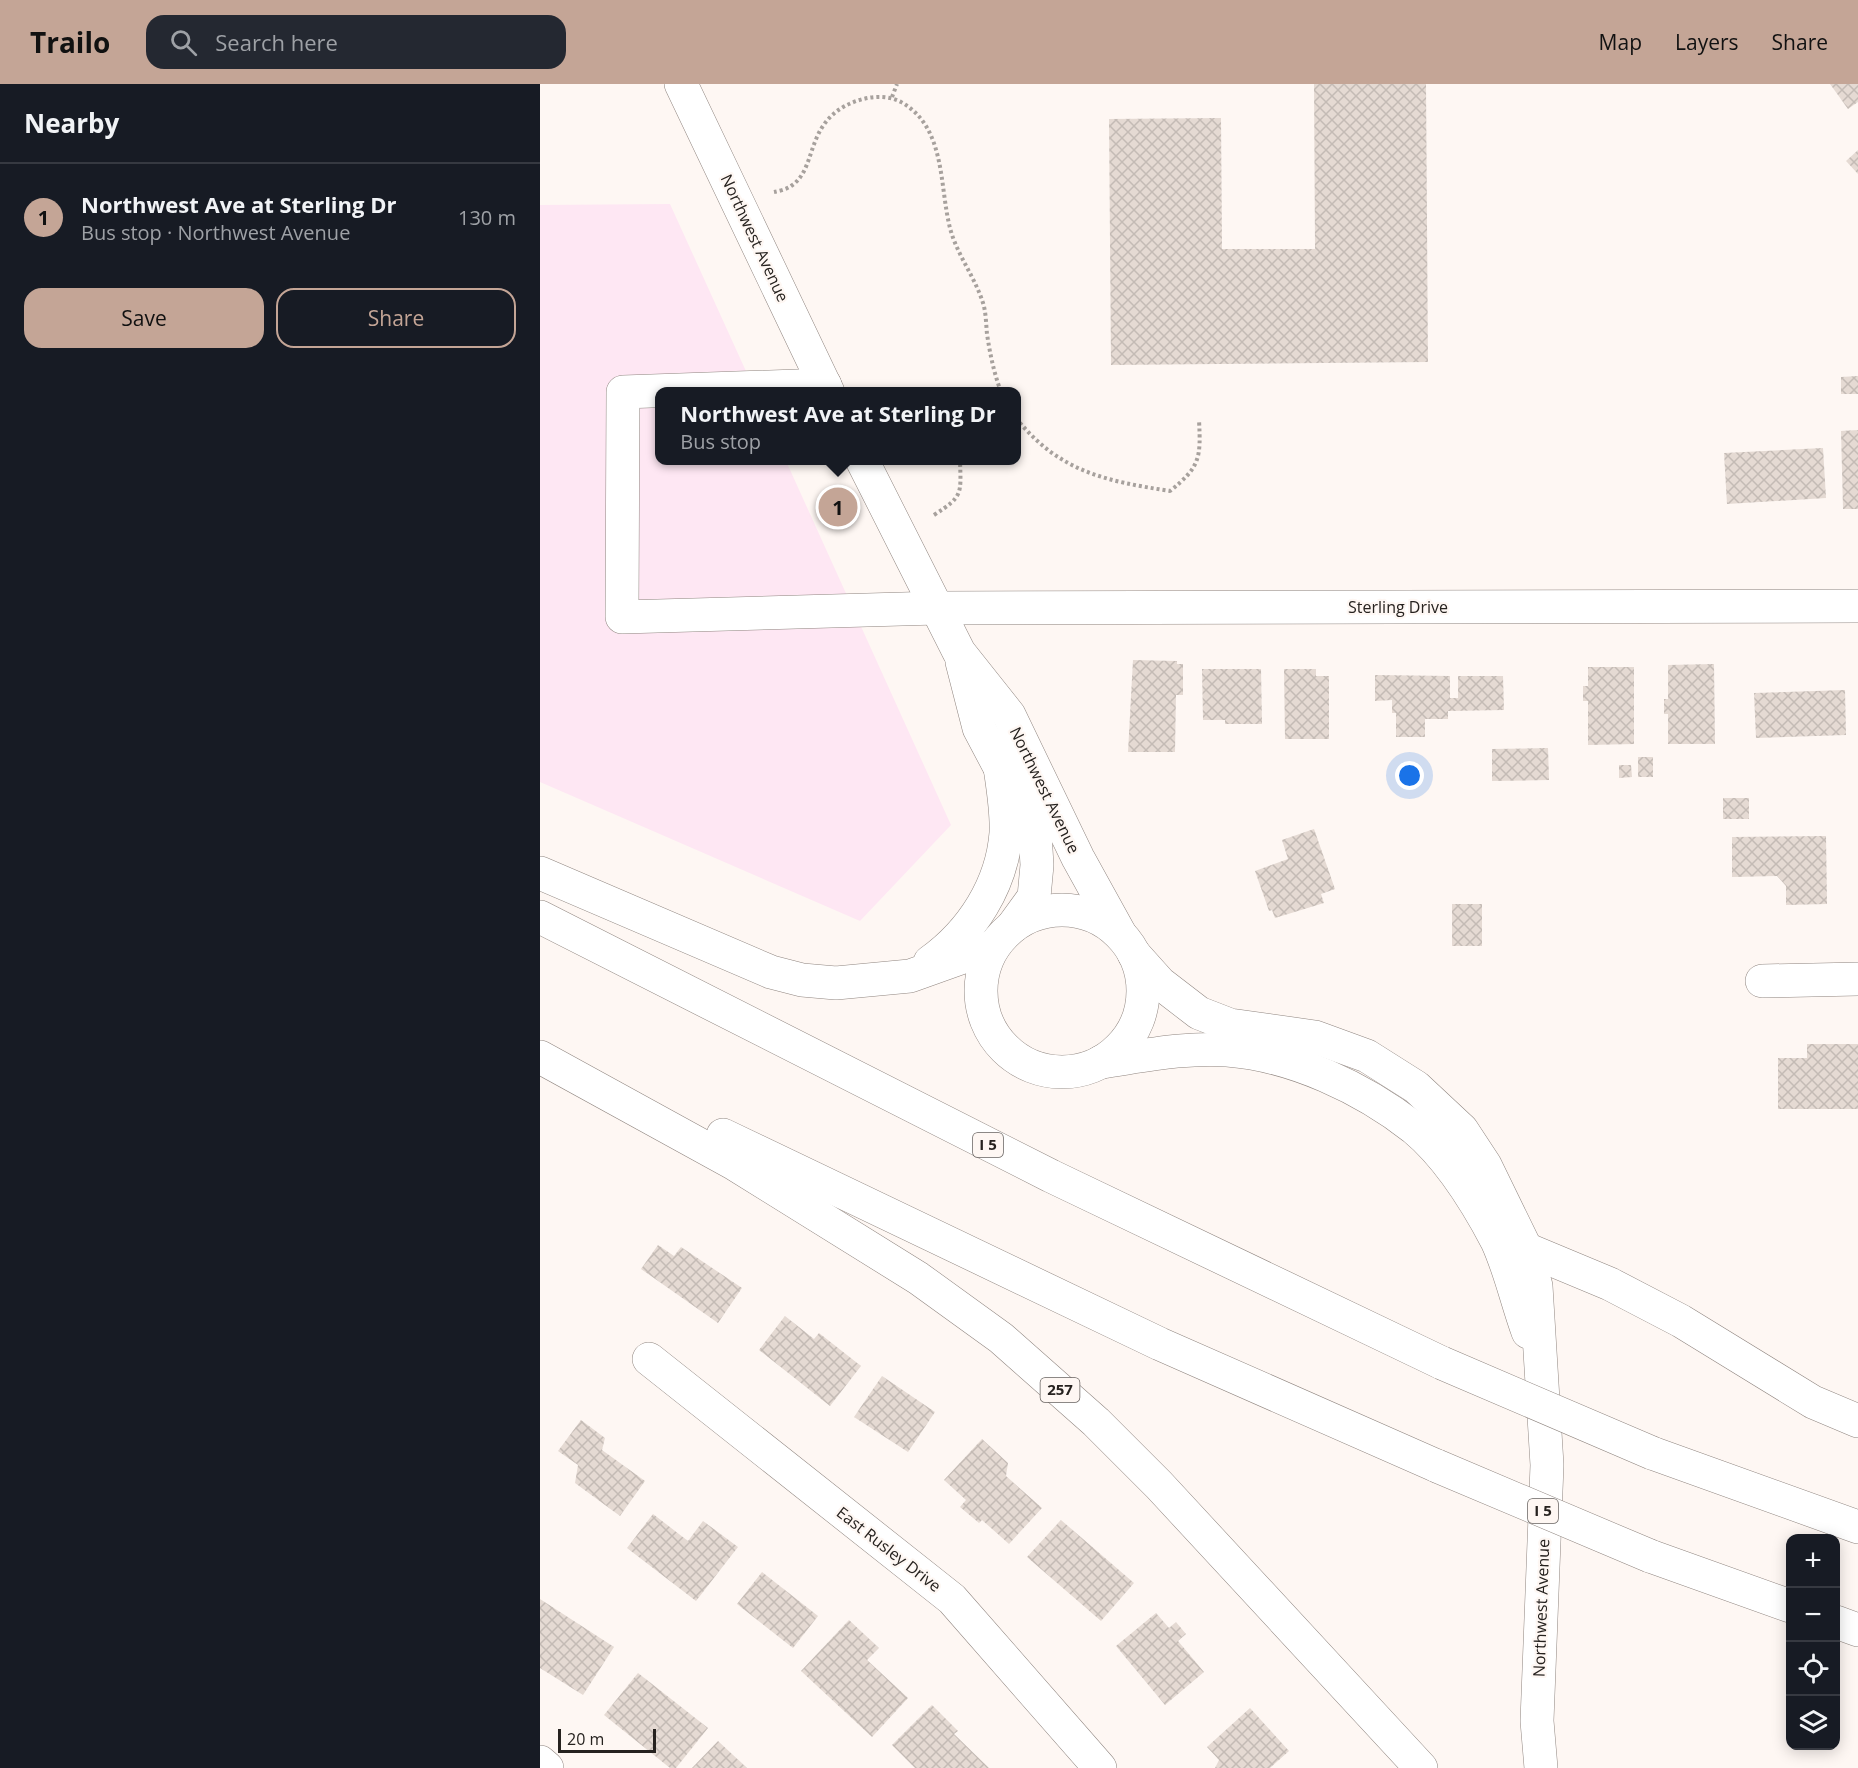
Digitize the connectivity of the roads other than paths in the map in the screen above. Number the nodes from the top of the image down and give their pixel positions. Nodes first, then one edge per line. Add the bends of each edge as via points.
1 (681, 84) edge
2 (826, 387) edge
3 (655, 391) edge
4 (865, 465) edge
5 (1858, 606) edge
6 (937, 608) junction
7 (959, 652) junction
8 (1000, 767) junction
9 (540, 873) edge
10 (540, 917) edge
11 (1004, 936) junction
12 (1127, 944) junction
13 (910, 976) junction
14 (1858, 979) edge
15 (1762, 981) dead end
16 (540, 1048) edge
17 (540, 1057) edge
18 (1101, 1062) junction
19 (1526, 1249) junction
20 (649, 1359) dead end
21 (1543, 1375) junction
22 (1858, 1421) edge
23 (1858, 1527) edge
24 (1786, 1604) edge
25 (1840, 1623) edge
26 (1858, 1630) edge
27 (540, 1762) edge
28 (548, 1768) edge
29 (1100, 1768) edge
30 (1421, 1768) edge
31 (1541, 1768) edge

1 - 2 main road, Northwest Avenue
3 - 6 main road, Sterling Drive via 623,392 622,617
4 - 6 main road, Northwest Avenue
5 - 6 main road, Sterling Drive
6 - 7 main road, Northwest Avenue
7 - 8 main road, Northwest Avenue via 979,728
7 - 12 main road, Northwest Avenue via 1009,715 1078,858
8 - 11 main road, Northwest Avenue via 1035,834 1037,865 1034,897
8 - 13 main road via 1005,833 991,888 963,933
9 - 13 main road via 771,972 836,983
10 - 23 main road, I 5, bridge via 1051,1176 1442,1363 1652,1453
11 - 12 main road via 1040,913 1069,911 1092,916
11 - 13 main road
11 - 18 main road via 983,972 981,1001 989,1029 1007,1051 1032,1066 1059,1072
12 - 18 main road via 1143,982 1137,1021 1123,1045
12 - 19 main road, Northwest Avenue via 1160,983 1199,1013 1230,1025 1315,1037 1367,1056 1416,1087 1462,1130 1485,1165
14 - 15 main road
16 - 24 main road, I 5, bridge via 1160,1344 1650,1556
17 - 30 main road, 257 via 733,1163 918,1278 1000,1338 1096,1422 1159,1485
18 - 21 main road, Northwest Avenue via 1193,1050 1229,1050 1278,1059 1356,1091 1407,1124 1448,1165 1488,1225
19 - 21 main road, Northwest Avenue via 1536,1286
19 - 22 main road via 1610,1284 1681,1321 1814,1402
20 - 29 main road, East Rusley Drive via 952,1599
21 - 31 main road, Northwest Avenue via 1547,1465 1537,1721
25 - 26 main road
27 - 28 main road

